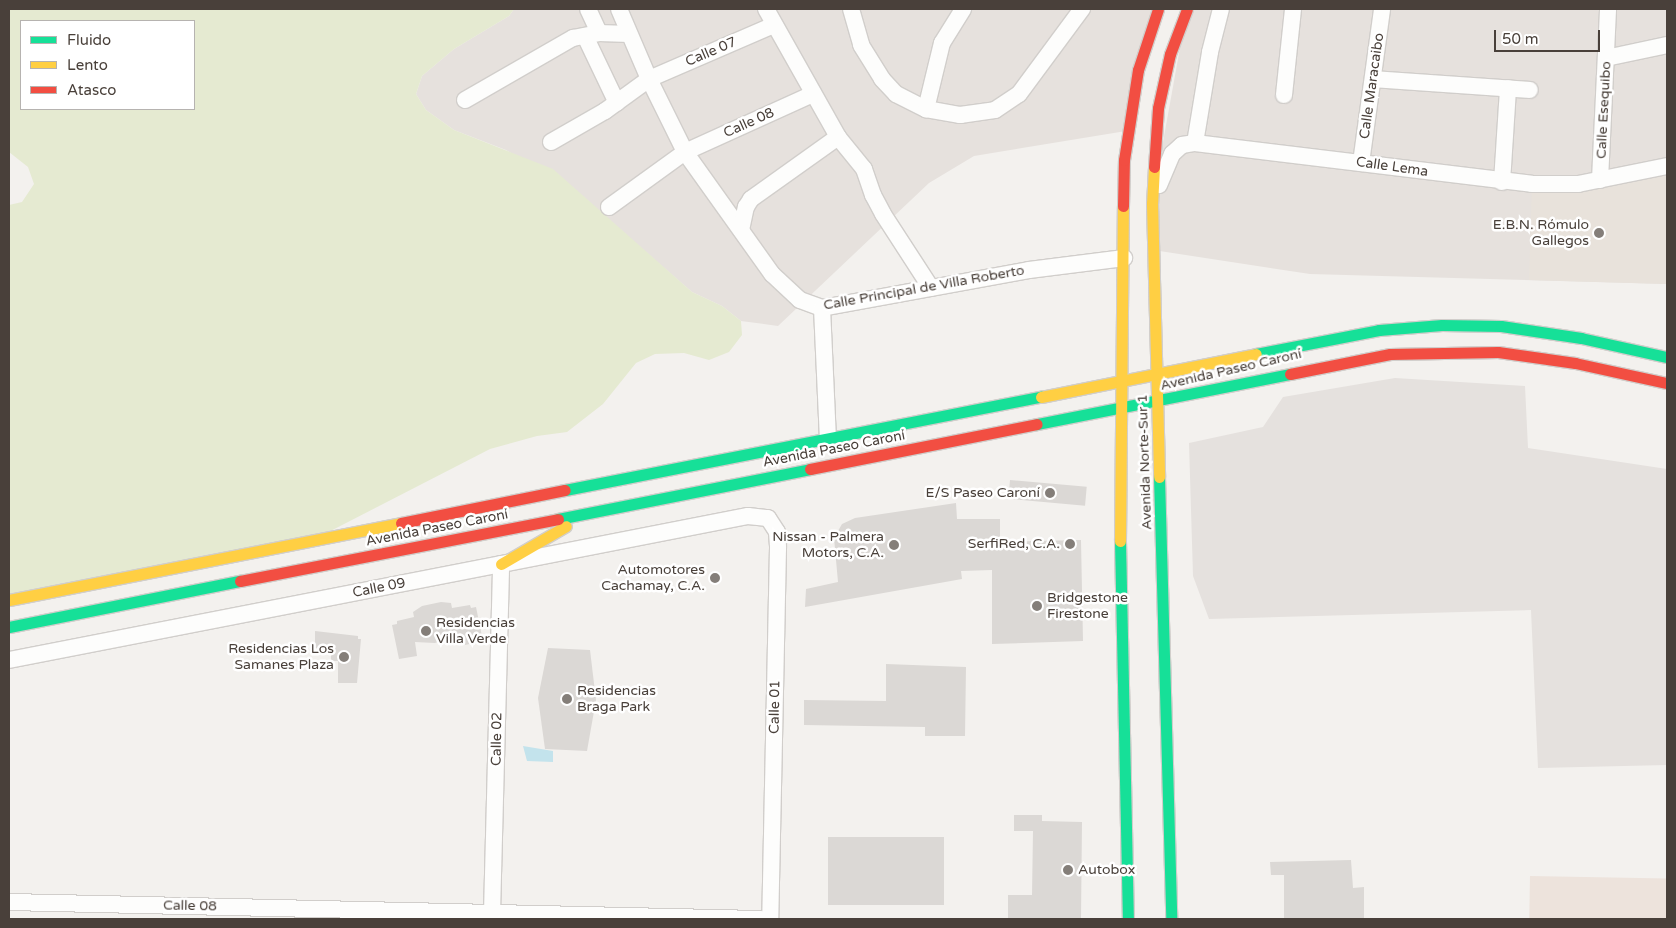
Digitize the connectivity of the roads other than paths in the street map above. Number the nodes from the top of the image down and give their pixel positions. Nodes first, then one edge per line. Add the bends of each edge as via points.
1 (588, 9) edge
2 (619, 9) edge
3 (766, 9) edge
4 (851, 9) edge
5 (963, 9) edge
6 (1082, 9) edge
7 (1158, 9) edge
8 (1187, 9) edge
9 (1221, 9) edge
10 (1293, 9) edge
11 (1382, 9) edge
12 (1608, 9) edge
13 (774, 26) junction
14 (592, 34) junction
15 (629, 34) junction
16 (1667, 45) edge
17 (1606, 58) junction
18 (648, 79) junction
19 (1372, 79) junction
20 (1508, 88) junction
21 (1530, 90) dead end
22 (813, 94) junction
23 (1284, 95) dead end
24 (465, 100) dead end
25 (617, 103) junction
26 (926, 109) junction
27 (838, 137) junction
28 (551, 142) dead end
29 (1194, 143) junction
30 (684, 152) junction
31 (1361, 163) junction
32 (1667, 166) edge
33 (1600, 180) junction
34 (1502, 182) junction
35 (1152, 203) junction
36 (609, 207) dead end
37 (741, 230) junction
38 (1124, 258) junction
39 (931, 288) junction
40 (822, 308) junction
41 (1155, 323) junction
42 (1124, 340) junction
43 (1170, 347) dead end
44 (1184, 357) dead end
45 (1667, 357) edge
46 (1209, 364) junction
47 (1157, 374) junction
48 (1120, 382) junction
49 (1667, 384) edge
50 (1093, 387) junction
51 (1158, 402) junction
52 (1120, 409) junction
53 (1079, 417) junction
54 (1099, 427) dead end
55 (1108, 436) dead end
56 (828, 440) junction
57 (1120, 461) junction
58 (590, 513) junction
59 (748, 516) joint
60 (501, 564) junction
61 (9, 600) edge
62 (9, 627) edge
63 (9, 660) edge
64 (9, 902) edge
65 (196, 913) edge
66 (492, 913) junction
67 (761, 919) edge
68 (770, 919) edge
69 (1128, 919) edge
70 (1171, 919) edge

1 - 14 street
2 - 15 street, Calle Principal de Villa Roberto
3 - 13 street
4 - 26 street via 861,45 882,79 896,94
5 - 26 street via 942,44
6 - 26 street via 1031,81 1006,105 995,110 960,115
7 - 38 street, Avenida Norte-Sur 1 via 1138,70 1126,131
8 - 35 street, Avenida Norte-Sur 1 via 1170,54 1158,108
9 - 29 street
10 - 23 street
11 - 19 street, Calle Maracaibo
12 - 17 street, Calle Esequibo
13 - 18 street, Calle 07
13 - 22 street
14 - 15 street
14 - 24 street via 573,38
14 - 25 street
15 - 18 street, Calle Principal de Villa Roberto
16 - 17 street
17 - 33 street, Calle Esequibo
18 - 25 street, Calle 07
18 - 30 street, Calle Principal de Villa Roberto
19 - 20 street
19 - 31 street, Calle Maracaibo
20 - 21 street
20 - 34 street
22 - 27 street
22 - 30 street, Calle 08
25 - 28 street, Calle 07
27 - 37 street via 752,199 746,207
27 - 39 street via 864,169 883,214
29 - 31 street, Calle Lema
29 - 35 street via 1182,144 1172,154
30 - 36 street, Calle 08
30 - 37 street, Calle Principal de Villa Roberto
31 - 34 street, Calle Lema
32 - 33 street, Calle Lema
33 - 34 street, Calle Lema via 1555,185
35 - 41 street, Avenida Norte-Sur 1
37 - 40 street, Calle Principal de Villa Roberto via 788,291 800,300
38 - 39 street, Calle Principal de Villa Roberto via 1029,270
38 - 42 street, Avenida Norte-Sur 1
39 - 40 street, Calle Principal de Villa Roberto
40 - 56 street
41 - 43 street
41 - 47 street, Avenida Norte-Sur 1
42 - 48 street, Avenida Norte-Sur 1
42 - 50 street via 1113,372
44 - 46 street
45 - 46 street, Avenida Paseo Caroní via 1539,331 1450,325 1379,330
46 - 47 street, Avenida Paseo Caroní
47 - 48 street, Avenida Paseo Caroní
47 - 51 street, Avenida Norte-Sur 1
48 - 50 street, Avenida Paseo Caroní
48 - 52 street, Avenida Norte-Sur 1
49 - 51 street, Avenida Paseo Caroní via 1537,357 1467,350 1433,351 1338,362
50 - 56 street, Avenida Paseo Caroní
51 - 52 street, Avenida Paseo Caroní
51 - 70 street, Avenida Norte-Sur 1
52 - 53 street, Avenida Paseo Caroní
52 - 57 street, Avenida Norte-Sur 1
53 - 54 street
53 - 58 street, Avenida Paseo Caroní
55 - 57 street
56 - 61 street, Avenida Paseo Caroní
57 - 69 street, Avenida Norte-Sur 1
58 - 60 street
58 - 62 street, Avenida Paseo Caroní
59 - 60 street, Calle 09
59 - 68 street, Calle 01 via 763,516 773,523 778,548
60 - 63 street, Calle 09
60 - 66 street, Calle 02
64 - 65 street, Calle 08
65 - 66 street, Calle 08
66 - 67 street, Calle 08

